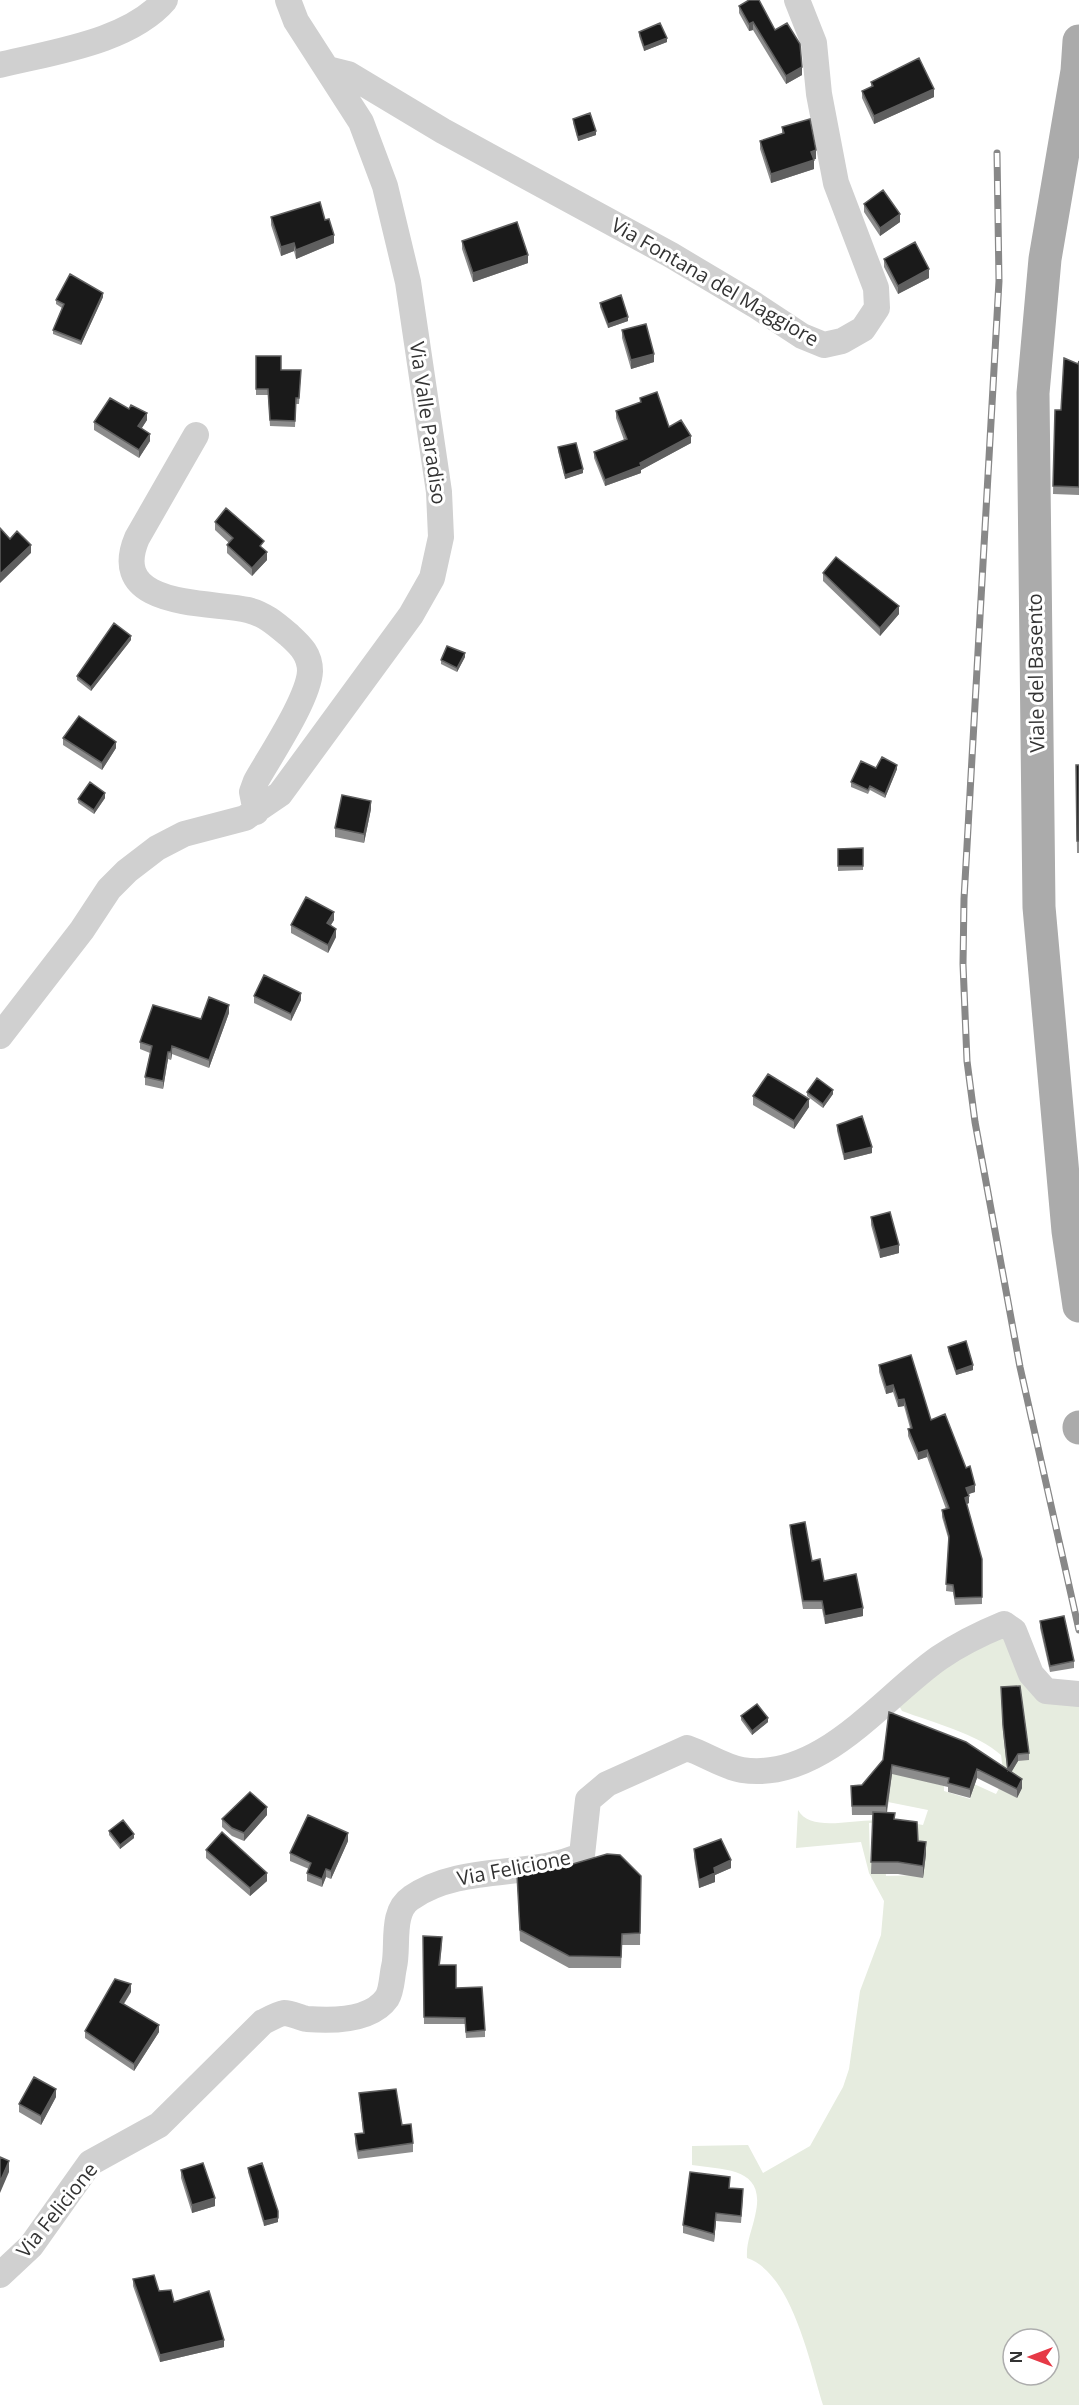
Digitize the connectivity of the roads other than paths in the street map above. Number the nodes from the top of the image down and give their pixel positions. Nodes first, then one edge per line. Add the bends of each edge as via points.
1 (165, 0) edge
2 (288, 0) edge
3 (797, 0) edge
4 (1079, 41) edge
5 (0, 65) edge
6 (328, 69) junction
7 (196, 435) dead end
8 (256, 812) junction
9 (0, 1036) edge
10 (1079, 1306) edge
11 (1079, 1694) edge
12 (0, 2275) edge

1 - 5 street via 155,12 123,32
2 - 6 street, Via Valle Paradiso via 296,21
3 - 6 street, Via Fontana del Maggiore via 814,43 836,183 876,288 877,308 862,329 842,341 824,345 802,336 671,255 443,131 348,74
4 - 10 main road, Viale del Basento via 1045,258 1033,393 1039,913 1068,1231
6 - 8 street, Via Valle Paradiso via 361,122 385,186 403,260 439,492 441,537 432,578 411,615 280,794
7 - 8 street via 137,538 132,568 146,588 174,601 263,615 305,652 308,680 298,706 256,781 252,792
8 - 9 street, Via Valle Paradiso via 184,834 127,871 109,889
11 - 12 street, Via Felicione via 1046,1690 1031,1674 1014,1631 1004,1624 940,1658 835,1745 792,1764 768,1770 741,1770 687,1748 607,1784 588,1800 582,1855 565,1863 466,1876 427,1888 408,1899 396,1923 396,1960 388,1997 368,2014 306,2019 284,2013 263,2022 159,2126 90,2163 31,2246

